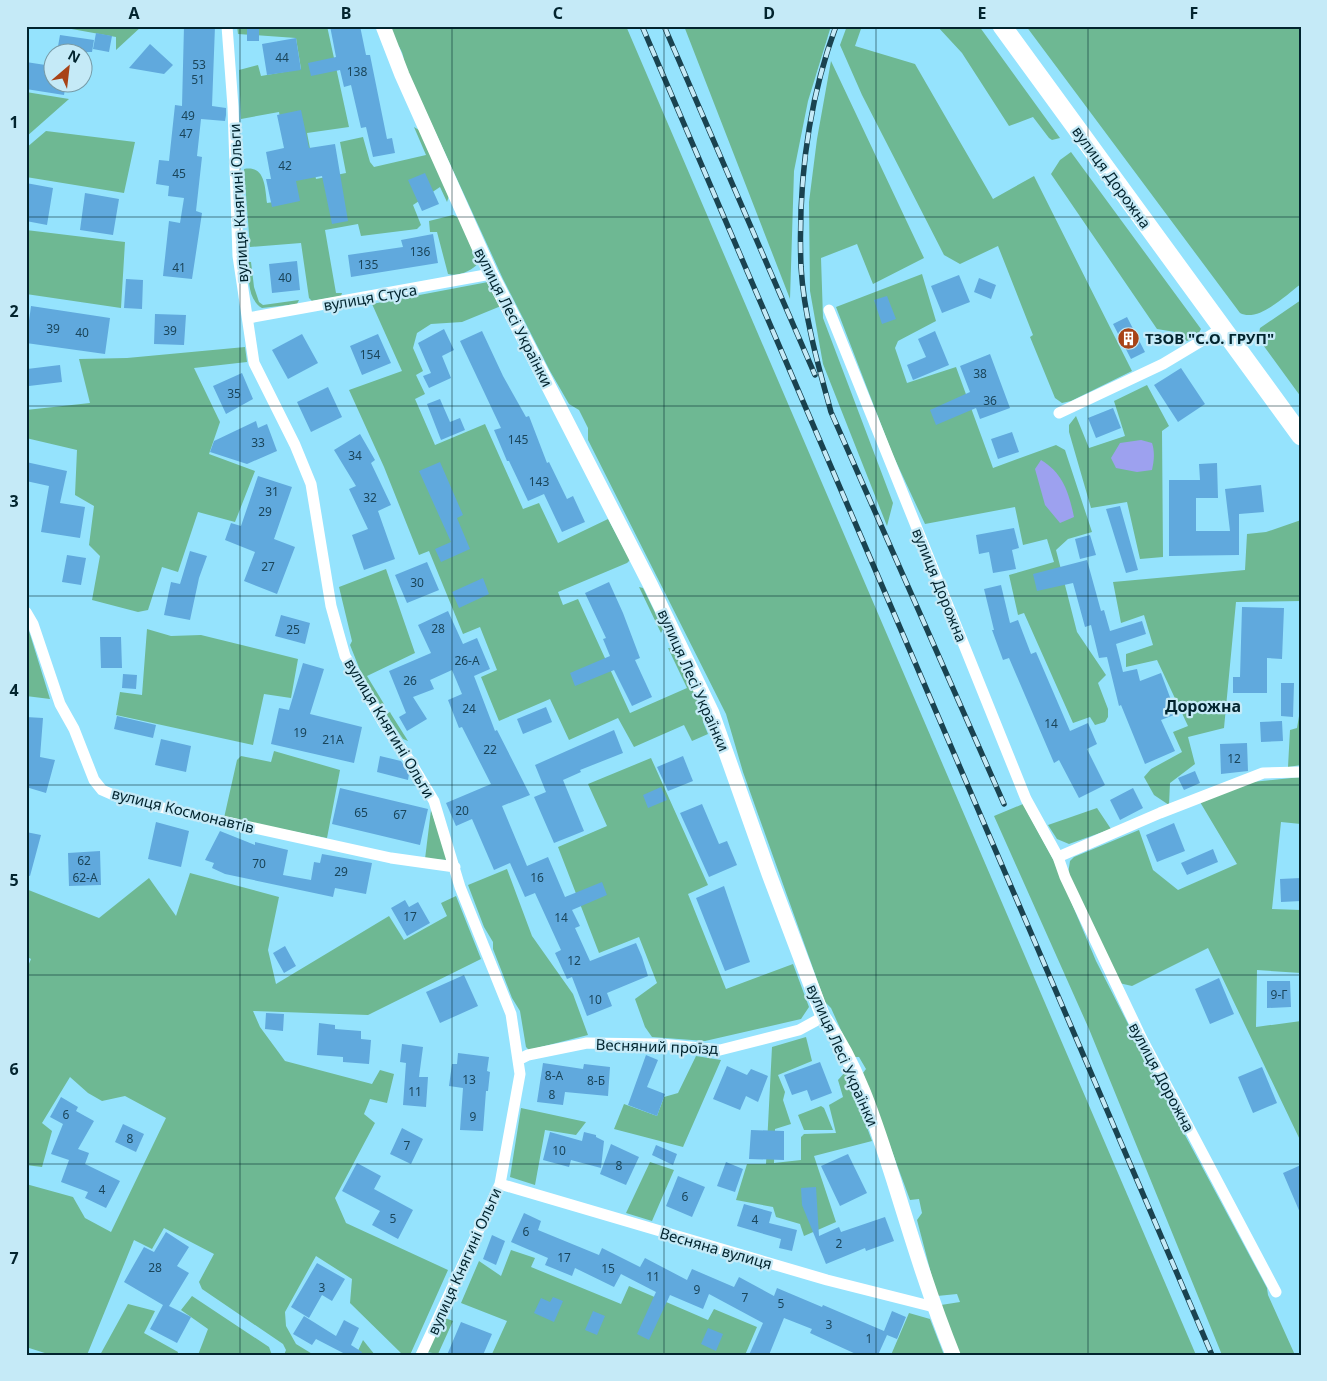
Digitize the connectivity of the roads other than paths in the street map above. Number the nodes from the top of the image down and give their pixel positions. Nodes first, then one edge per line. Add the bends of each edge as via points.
1 (227, 26) edge
2 (382, 26) edge
3 (1002, 26) edge
4 (491, 274) junction
5 (829, 310) dead end
6 (248, 318) junction
7 (1223, 328) junction
8 (1059, 413) dead end
9 (1301, 436) edge
10 (26, 612) edge
11 (1301, 772) edge
12 (1058, 856) junction
13 (455, 867) junction
14 (823, 1016) junction
15 (518, 1060) junction
16 (500, 1184) junction
17 (1276, 1292) dead end
18 (934, 1308) junction
19 (421, 1355) edge
20 (953, 1355) edge

1 - 6 street, вулиця Княгині Ольги via 238,256
2 - 4 street, вулиця Лесі Українки
3 - 7 main road, вулиця Дорожна
4 - 6 street, вулиця Стуса
4 - 14 street, вулиця Лесі Українки via 651,586 712,713
5 - 12 street, вулиця Дорожна via 1026,799
6 - 13 street, вулиця Княгині Ольги via 254,363 296,446 310,484 331,606 345,656 434,801
7 - 8 street via 1163,364
7 - 9 main road, вулиця Дорожна
10 - 13 street, вулиця Космонавтів via 60,704 74,729 94,780 102,790 172,810 391,858
11 - 12 street via 1263,773
12 - 17 street, вулиця Дорожна via 1142,1039
13 - 15 street, вулиця Княгині Ольги via 511,1014
14 - 15 street, Весняний проїзд via 799,1030 720,1050 661,1044 587,1043
14 - 18 street, вулиця Лесі Українки via 836,1034 872,1114
15 - 16 street, вулиця Княгині Ольги via 520,1074
16 - 18 street, Весняна вулиця
16 - 19 street, вулиця Княгині Ольги
18 - 20 street, вулиця Лесі Українки

